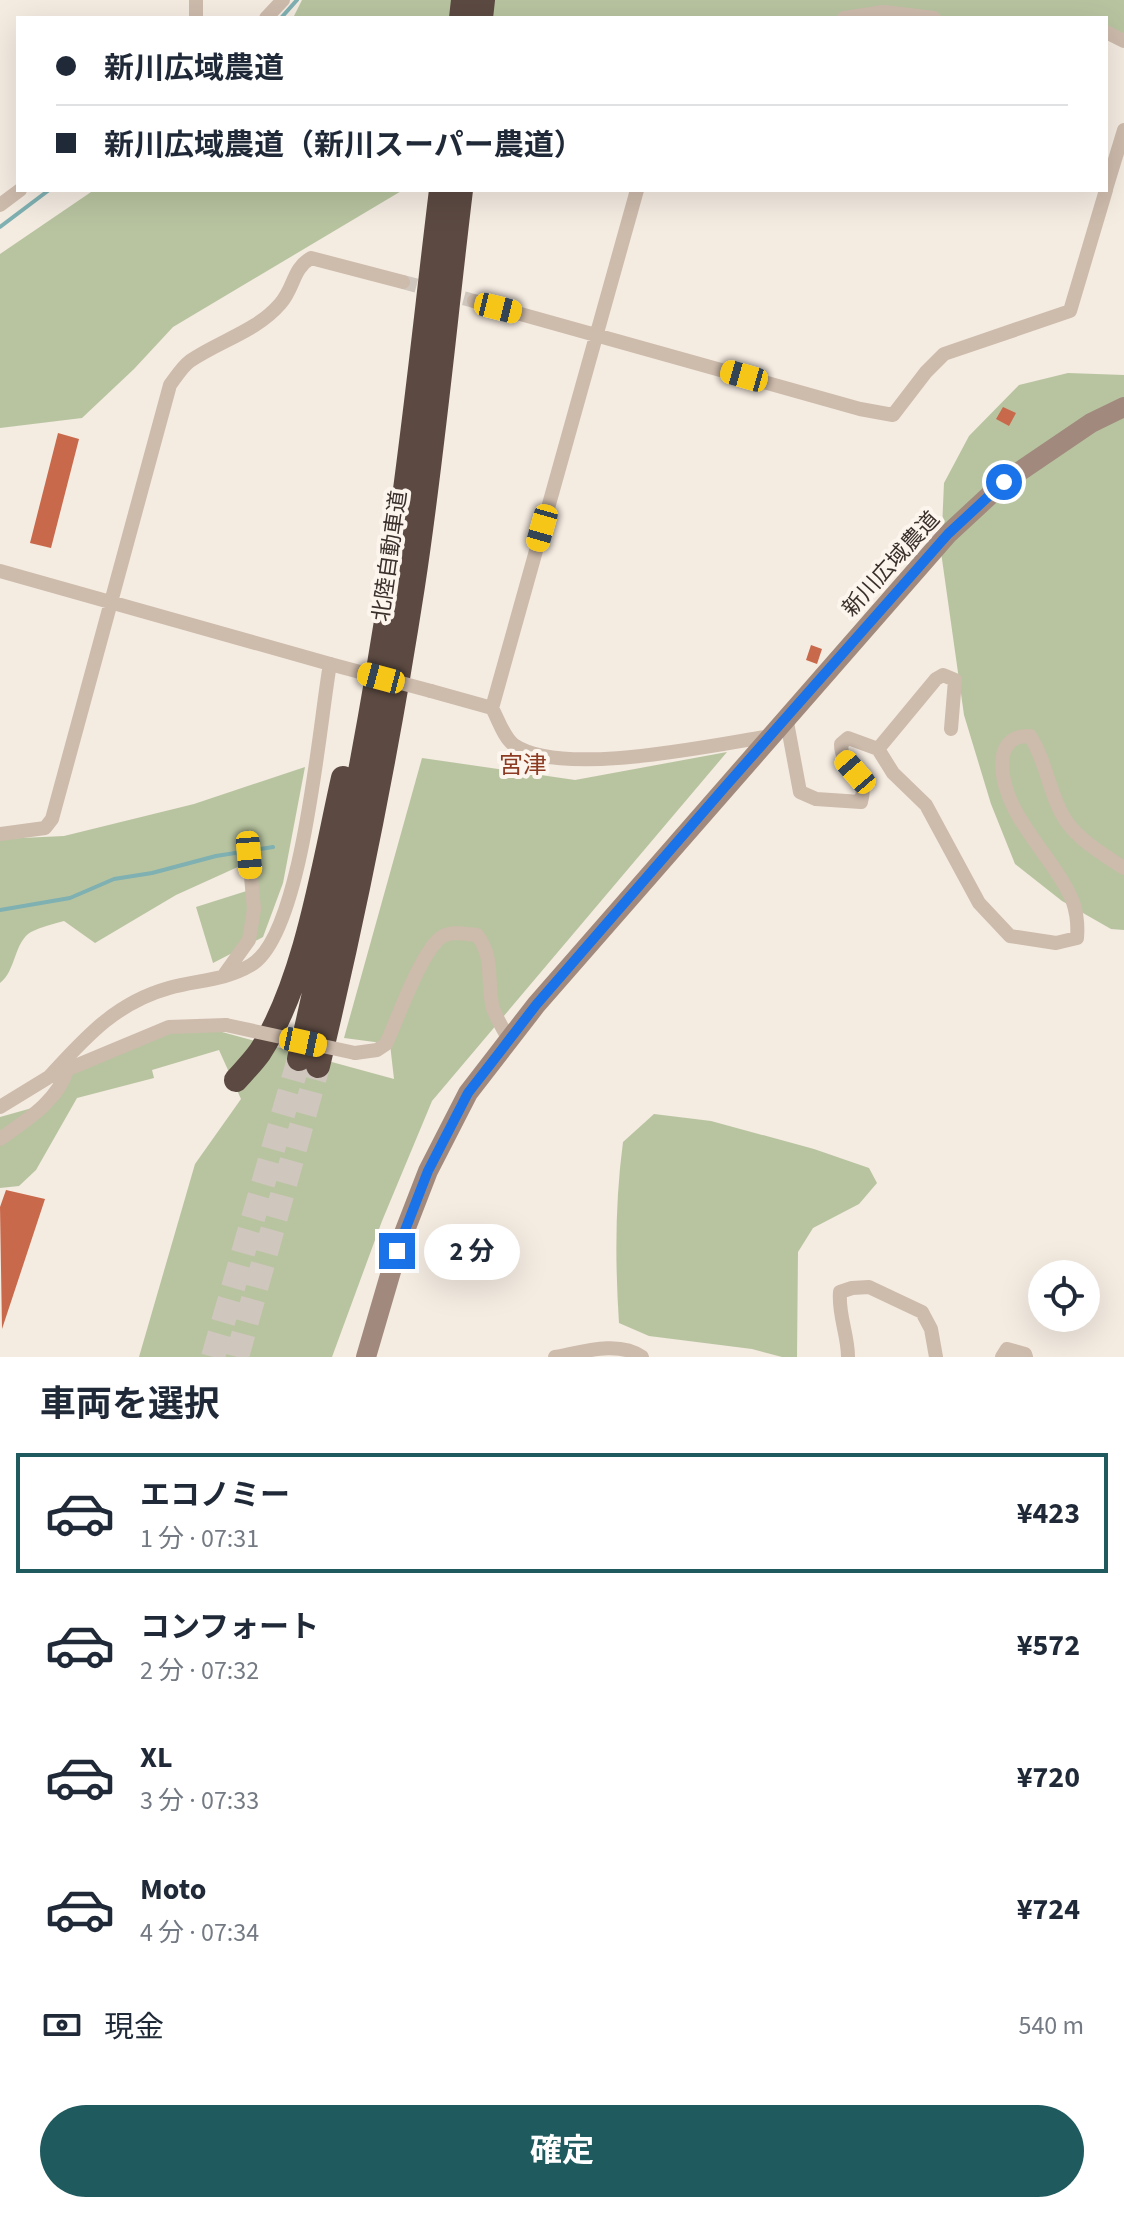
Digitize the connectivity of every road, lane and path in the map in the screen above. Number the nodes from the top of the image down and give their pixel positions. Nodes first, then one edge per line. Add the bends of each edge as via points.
1 (283, 0) edge
2 (268, 16) edge
3 (857, 16) edge
4 (917, 16) edge
5 (1124, 130) edge
6 (1108, 183) edge
7 (17, 192) edge
8 (636, 192) edge
9 (1105, 192) edge
10 (450, 199) edge
11 (0, 205) edge
12 (403, 282) tunnel mouth
13 (474, 301) tunnel mouth
14 (598, 334) junction
15 (421, 351) junction
16 (1124, 407) edge
17 (0, 571) edge
18 (112, 602) junction
19 (330, 664) junction
20 (492, 708) junction
21 (786, 717) junction
22 (951, 729) dead end
23 (771, 736) junction
24 (878, 749) junction
25 (0, 834) edge
26 (249, 855) dead end
27 (1124, 868) edge
28 (221, 979) junction
29 (509, 1040) junction
30 (67, 1070) junction
31 (49, 1077) junction
32 (236, 1080) dead end
33 (0, 1107) edge
34 (0, 1139) edge
35 (366, 1357) edge
36 (555, 1357) edge
37 (642, 1357) edge
38 (848, 1357) edge
39 (936, 1357) edge
40 (1002, 1357) edge
41 (1026, 1357) edge

1 - 2 street
3 - 4 street
5 - 6 street
7 - 11 street
8 - 14 street
9 - 14 street via 1070,311 944,354 893,415
10 - 15 highway, 北陸自動車道
10 - 15 highway, 北陸自動車道 via 428,475 395,696 368,844 308,1063 393,579
12 - 18 street via 311,258 300,264 280,304 188,363 170,385
13 - 14 street
14 - 20 street
15 - 32 highway via 362,696 305,944 278,1019
16 - 21 street, 新川広域農道 via 1004,482 948,534
17 - 18 street
18 - 19 street
18 - 25 street via 52,819 45,828
19 - 20 street, bridge
19 - 28 street via 307,826 284,913 270,946 254,964
20 - 23 street via 511,744 537,757 596,759
21 - 23 street, 新川広域農道
21 - 24 street via 800,792 816,799 861,802 862,782 841,756 841,744 848,738
22 - 24 street via 955,680 943,675
23 - 29 street, 新川広域農道
24 - 27 street via 893,773 926,805 979,903 1010,936 1056,943 1077,938 1078,924 1072,901 1013,807 1002,753 1017,735 1030,736 1039,749 1067,823
26 - 28 street via 254,909 249,940
28 - 31 street via 169,988 131,1003 98,1024
29 - 30 street, bridge via 492,1007 486,947 477,935 452,933 441,938 424,960 386,1044 377,1050 355,1053 226,1025 169,1027
29 - 35 street, 新川広域農道 via 468,1093 428,1171 397,1251
30 - 31 street
30 - 34 street via 48,1102
31 - 33 street
36 - 37 street via 604,1349 632,1350
38 - 39 street via 840,1292 869,1287 922,1312
40 - 41 street via 1007,1349

